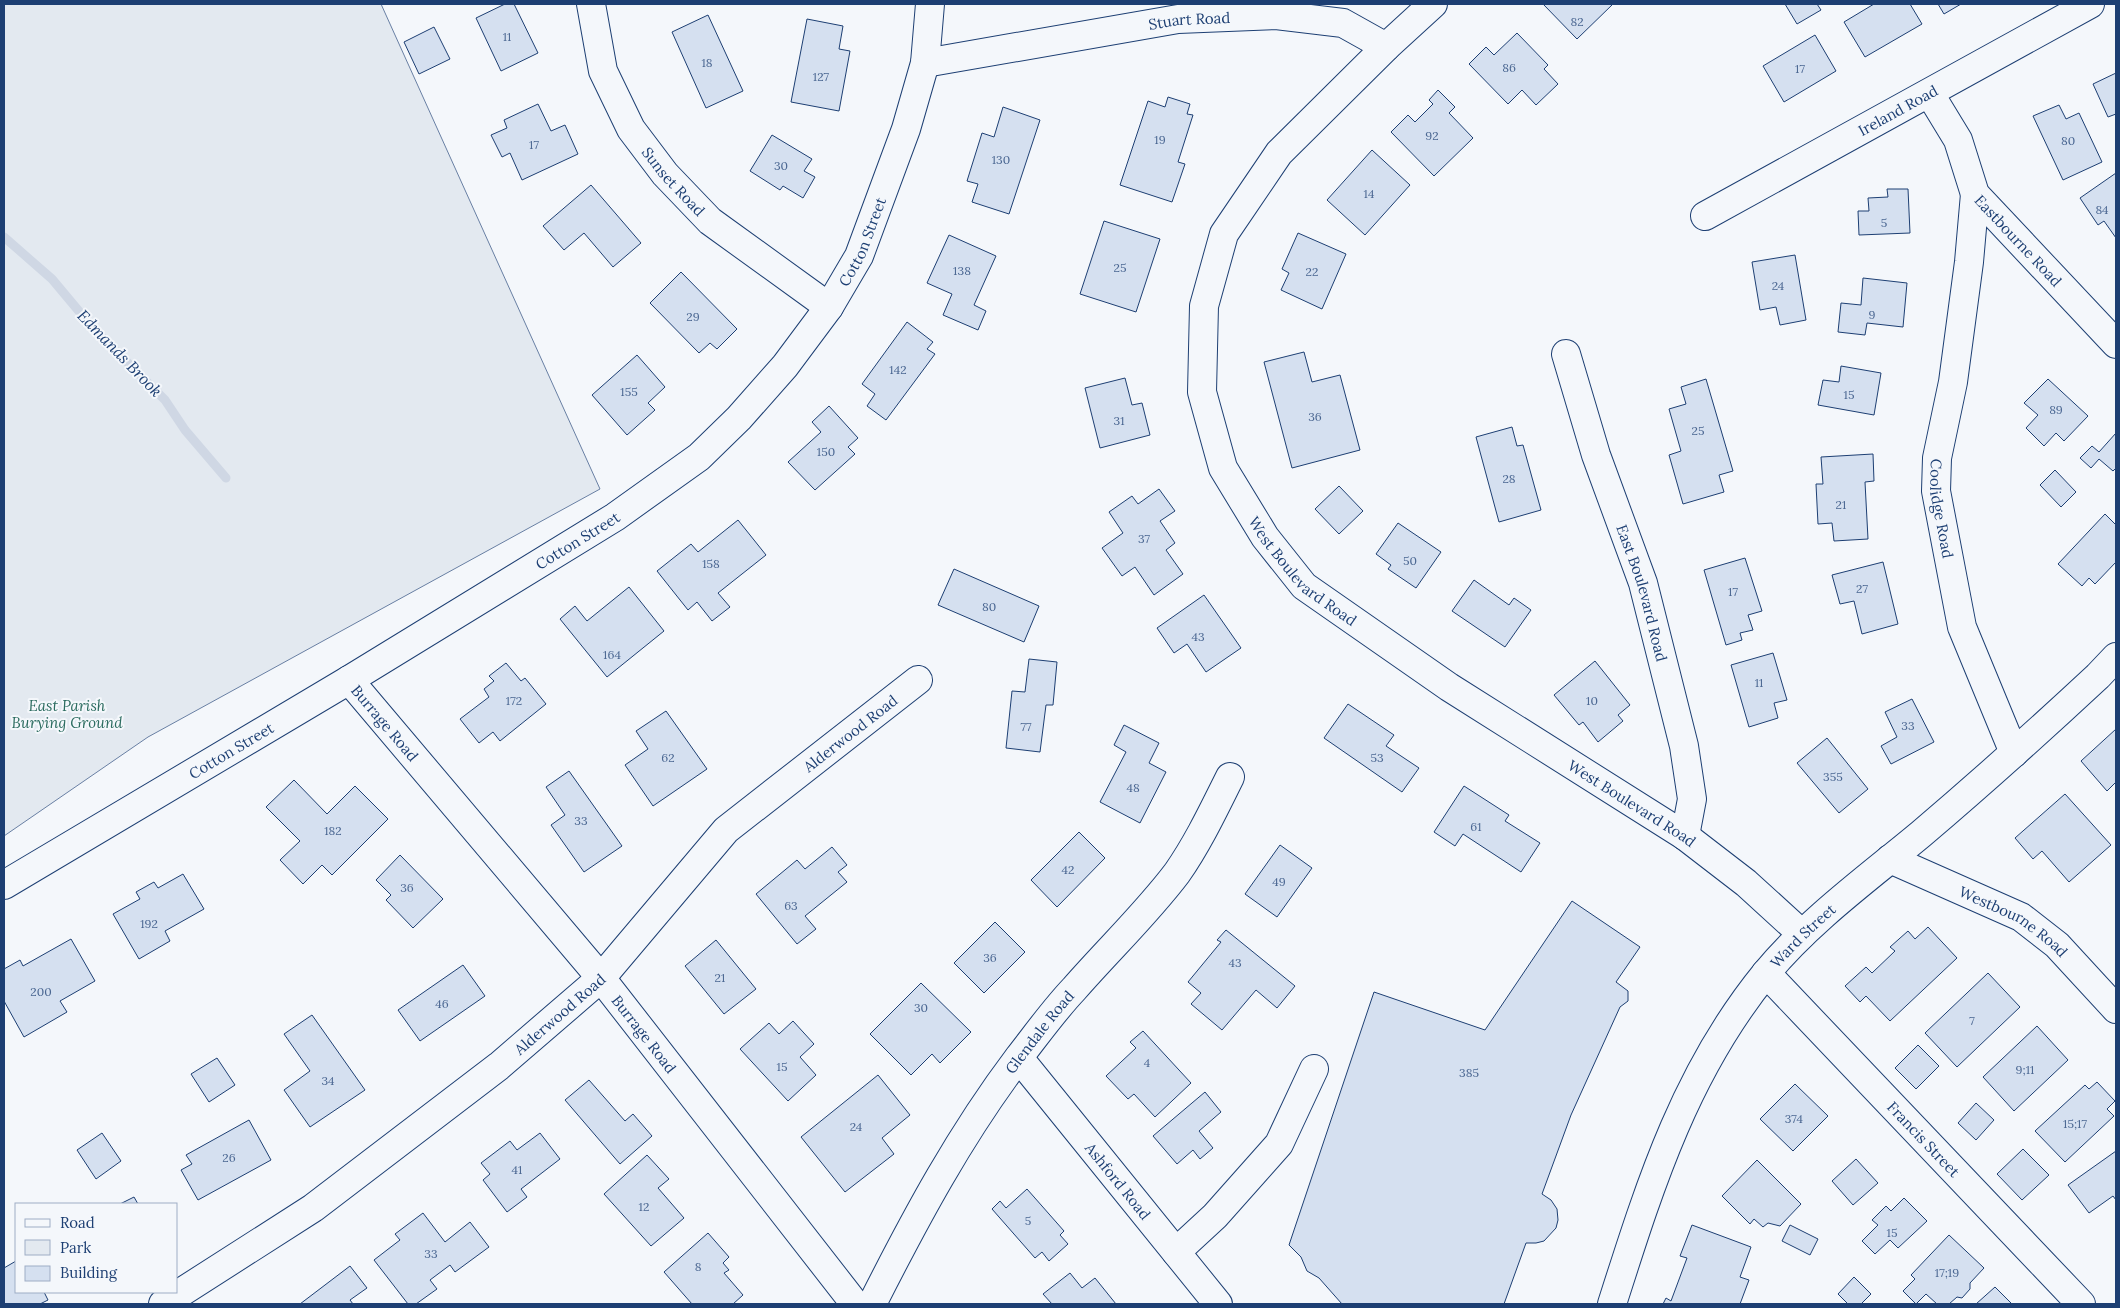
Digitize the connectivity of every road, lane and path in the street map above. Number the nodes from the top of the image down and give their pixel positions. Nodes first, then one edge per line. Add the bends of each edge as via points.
1 (591, 4) edge
2 (930, 4) edge
3 (1432, 4) edge
4 (2090, 4) edge
5 (1386, 47) junction
6 (925, 63) junction
7 (1930, 94) junction
8 (1975, 194) junction
9 (1705, 216) dead end
10 (829, 307) junction
11 (2116, 344) edge
12 (1566, 354) dead end
13 (2116, 657) edge
14 (349, 680) junction
15 (918, 680) dead end
16 (2014, 753) junction
17 (1230, 777) dead end
18 (1685, 836) junction
19 (1890, 859) junction
20 (4, 885) edge
21 (1802, 934) junction
22 (1766, 972) junction
23 (601, 978) junction
24 (2116, 1009) edge
25 (1019, 1058) junction
26 (1314, 1069) dead end
27 (1176, 1252) junction
28 (163, 1304) edge
29 (855, 1304) edge
30 (872, 1304) edge
31 (1218, 1304) edge
32 (1612, 1304) edge
33 (2081, 1304) edge

1 - 10 street, Sunset Road via 603,71 631,128 665,174 710,221
2 - 6 street, Cotton Street
3 - 5 street
4 - 7 street, Ireland Road
5 - 6 street, Stuart Road via 1343,23 1276,15 1178,19
5 - 18 street, West Boulevard Road via 1279,153 1224,234 1204,306 1202,392 1223,468 1265,537 1304,586 1449,687
6 - 10 street, Cotton Street via 906,129 859,256
7 - 8 street, Eastbourne Road via 1958,140
7 - 9 street, Ireland Road
8 - 11 street, Eastbourne Road
8 - 16 street, Coolidge Road via 1970,262 1953,382 1937,458 1936,491 1962,627
10 - 14 street, Cotton Street via 785,366 699,457 615,517
12 - 18 street, East Boulevard Road via 1596,455 1643,583 1684,746 1692,799
13 - 16 street, Ward Street
14 - 20 street, Cotton Street
14 - 23 street, Burrage Road
15 - 23 street, Alderwood Road via 726,830
16 - 19 street, Ward Street
17 - 25 street, Glendale Road via 1205,827 1177,872 1073,990
18 - 21 street, West Boulevard Road via 1746,883
19 - 21 street, Ward Street
19 - 24 street, Westbourne Road via 2021,917 2057,946
21 - 22 street, Ward Street
22 - 32 street, Ward Street via 1708,1057 1672,1129
22 - 33 street, Francis Street
23 - 28 street, Alderwood Road via 499,1066 313,1208
23 - 29 street, Burrage Road
25 - 27 street, Ashford Road
25 - 30 street, Glendale Road via 940,1174
26 - 27 street via 1279,1144 1216,1216
27 - 31 street, Ashford Road

